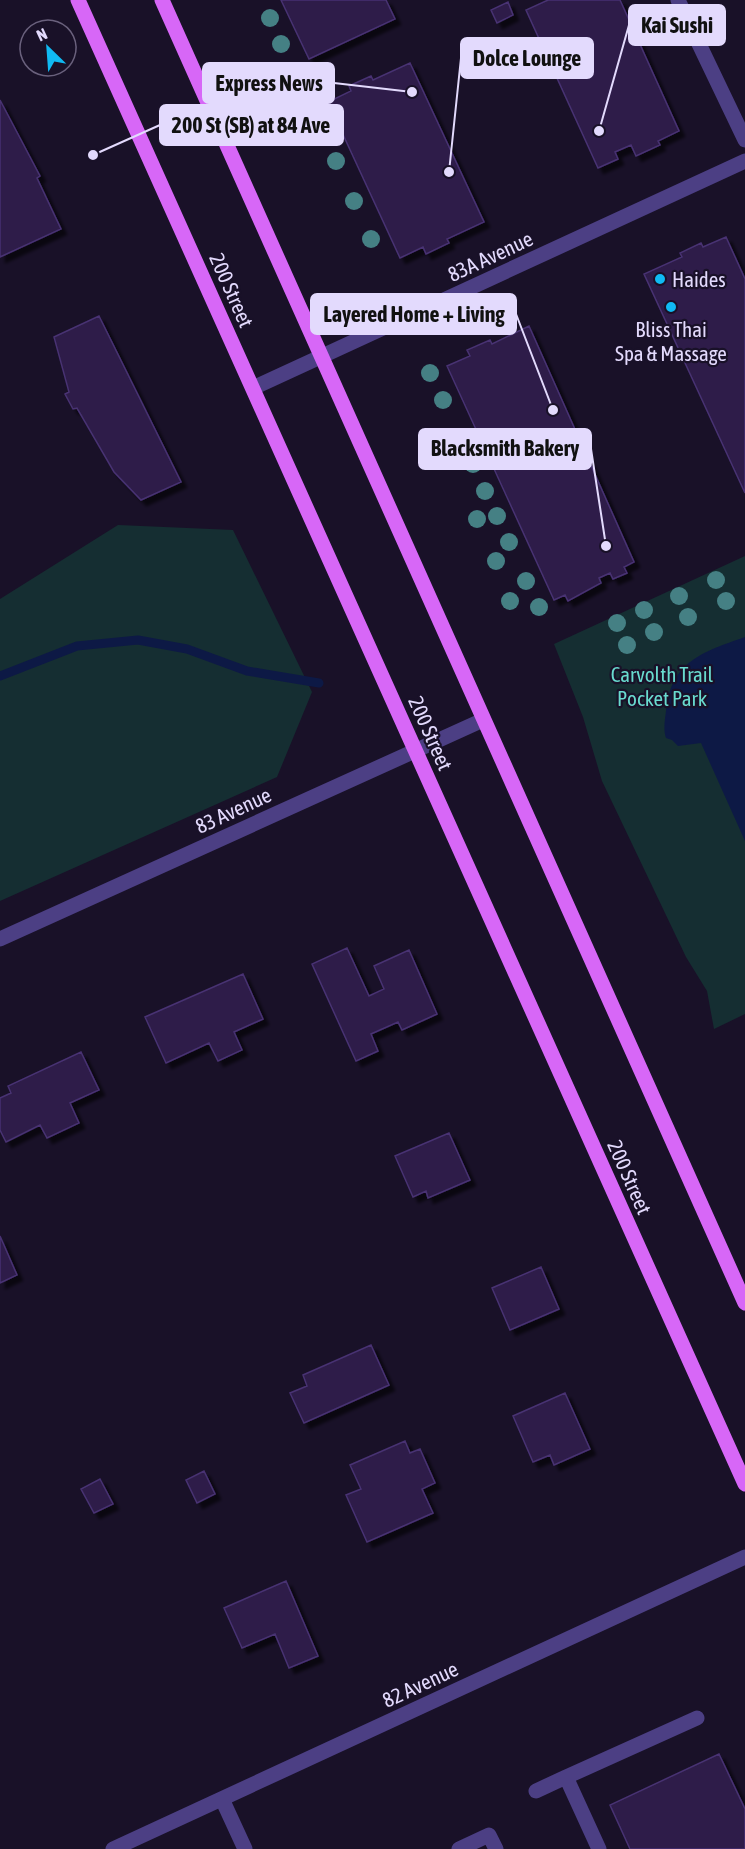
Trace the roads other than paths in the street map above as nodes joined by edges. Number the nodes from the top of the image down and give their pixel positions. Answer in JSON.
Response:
{"nodes":[{"id":1,"x":78,"y":0,"type":"edge"},
{"id":2,"x":162,"y":0,"type":"edge"},
{"id":3,"x":678,"y":0,"type":"edge"},
{"id":4,"x":745,"y":140,"type":"edge"},
{"id":5,"x":745,"y":161,"type":"edge"},
{"id":6,"x":322,"y":357,"type":"junction"},
{"id":7,"x":253,"y":388,"type":"junction"},
{"id":8,"x":483,"y":720,"type":"junction"},
{"id":9,"x":415,"y":749,"type":"junction"},
{"id":10,"x":0,"y":939,"type":"edge"},
{"id":11,"x":745,"y":1303,"type":"edge"},
{"id":12,"x":745,"y":1484,"type":"edge"},
{"id":13,"x":745,"y":1557,"type":"edge"},
{"id":14,"x":697,"y":1718,"type":"dead end"},
{"id":15,"x":566,"y":1777,"type":"junction"},
{"id":16,"x":536,"y":1791,"type":"dead end"},
{"id":17,"x":222,"y":1799,"type":"junction"},
{"id":18,"x":113,"y":1849,"type":"edge"},
{"id":19,"x":245,"y":1849,"type":"edge"},
{"id":20,"x":459,"y":1849,"type":"edge"},
{"id":21,"x":496,"y":1849,"type":"edge"},
{"id":22,"x":599,"y":1849,"type":"edge"}],
"edges":[{"from":1,"to":7,"type":"main road","name":"200 Street"},
{"from":2,"to":6,"type":"main road"},
{"from":3,"to":4,"type":"street"},
{"from":5,"to":6,"type":"street","name":"83A Avenue"},
{"from":6,"to":7,"type":"street","name":"83A Avenue"},
{"from":6,"to":8,"type":"main road"},
{"from":7,"to":9,"type":"main road","name":"200 Street"},
{"from":8,"to":9,"type":"street","name":"83 Avenue"},
{"from":8,"to":11,"type":"main road"},
{"from":9,"to":10,"type":"street","name":"83 Avenue"},
{"from":9,"to":12,"type":"main road","name":"200 Street"},
{"from":13,"to":17,"type":"street","name":"82 Avenue"},
{"from":14,"to":15,"type":"street"},
{"from":15,"to":16,"type":"street"},
{"from":15,"to":22,"type":"street"},
{"from":17,"to":18,"type":"street","name":"82 Avenue"},
{"from":17,"to":19,"type":"street"},
{"from":20,"to":21,"type":"street"}]}
